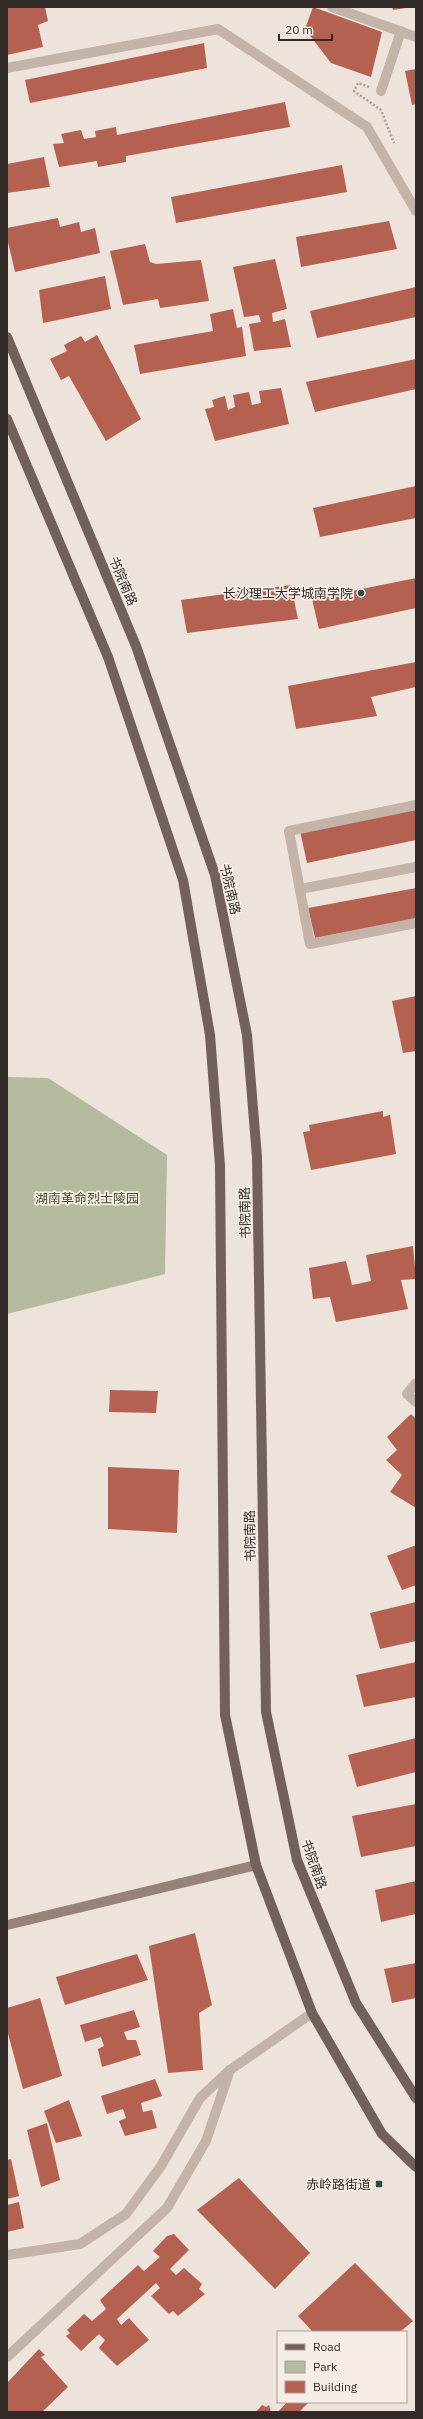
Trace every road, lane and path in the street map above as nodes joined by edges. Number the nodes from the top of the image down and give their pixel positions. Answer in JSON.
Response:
{"nodes":[{"id":1,"x":332,"y":7,"type":"edge"},
{"id":2,"x":401,"y":31,"type":"junction"},
{"id":3,"x":416,"y":37,"type":"edge"},
{"id":4,"x":7,"y":68,"type":"edge"},
{"id":5,"x":381,"y":91,"type":"joint"},
{"id":6,"x":386,"y":156,"type":"junction"},
{"id":7,"x":416,"y":211,"type":"edge"},
{"id":8,"x":7,"y":337,"type":"edge"},
{"id":9,"x":7,"y":419,"type":"edge"},
{"id":10,"x":9,"y":433,"type":"edge"},
{"id":11,"x":416,"y":805,"type":"edge"},
{"id":12,"x":416,"y":867,"type":"edge"},
{"id":13,"x":300,"y":889,"type":"junction"},
{"id":14,"x":416,"y":923,"type":"edge"},
{"id":15,"x":416,"y":1383,"type":"edge"},
{"id":16,"x":416,"y":1402,"type":"edge"},
{"id":17,"x":256,"y":1865,"type":"junction"},
{"id":18,"x":7,"y":1925,"type":"edge"},
{"id":19,"x":312,"y":2013,"type":"junction"},
{"id":20,"x":230,"y":2070,"type":"junction"},
{"id":21,"x":416,"y":2098,"type":"edge"},
{"id":22,"x":416,"y":2167,"type":"edge"},
{"id":23,"x":7,"y":2255,"type":"edge"},
{"id":24,"x":7,"y":2358,"type":"edge"}],
"edges":[{"from":1,"to":2,"type":"street"},
{"from":2,"to":3,"type":"street"},
{"from":2,"to":5,"type":"street"},
{"from":4,"to":6,"type":"street"},
{"from":5,"to":6,"type":"path"},
{"from":6,"to":7,"type":"street"},
{"from":8,"to":21,"type":"main road","name":"书院南路"},
{"from":9,"to":10,"type":"main road","name":"书院南路"},
{"from":10,"to":17,"type":"main road","name":"书院南路"},
{"from":11,"to":13,"type":"street"},
{"from":12,"to":13,"type":"street"},
{"from":13,"to":14,"type":"street"},
{"from":15,"to":16,"type":"street"},
{"from":17,"to":18,"type":"street"},
{"from":17,"to":19,"type":"main road","name":"书院南路"},
{"from":19,"to":20,"type":"street"},
{"from":19,"to":22,"type":"main road","name":"书院南路"},
{"from":20,"to":23,"type":"street"},
{"from":20,"to":24,"type":"street"}]}
